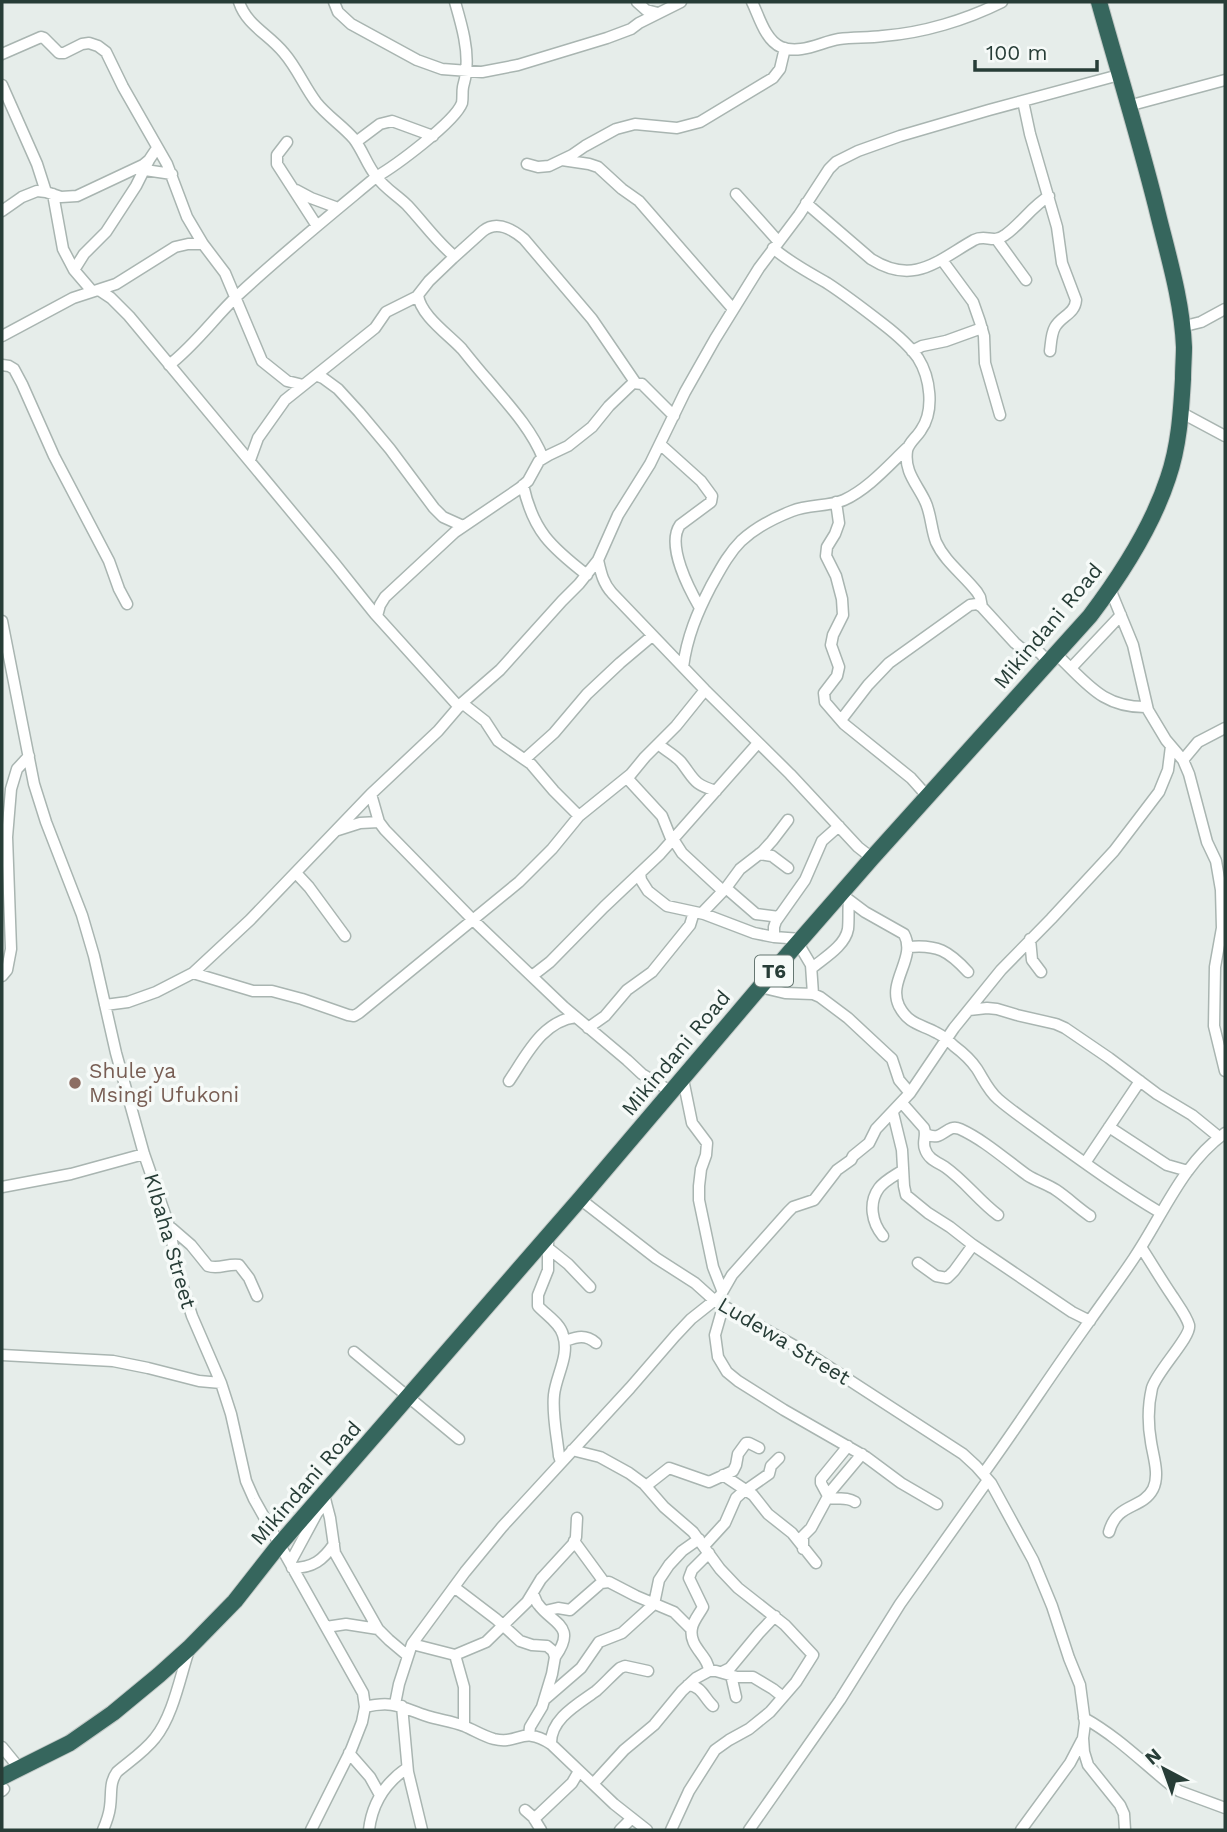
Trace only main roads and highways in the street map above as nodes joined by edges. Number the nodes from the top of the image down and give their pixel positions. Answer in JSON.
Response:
{"nodes":[{"id":1,"x":1099,"y":2,"type":"edge"},
{"id":2,"x":2,"y":1786,"type":"edge"}],
"edges":[{"from":1,"to":2,"type":"highway","name":"Mikindani Road","number":"T6"}]}
